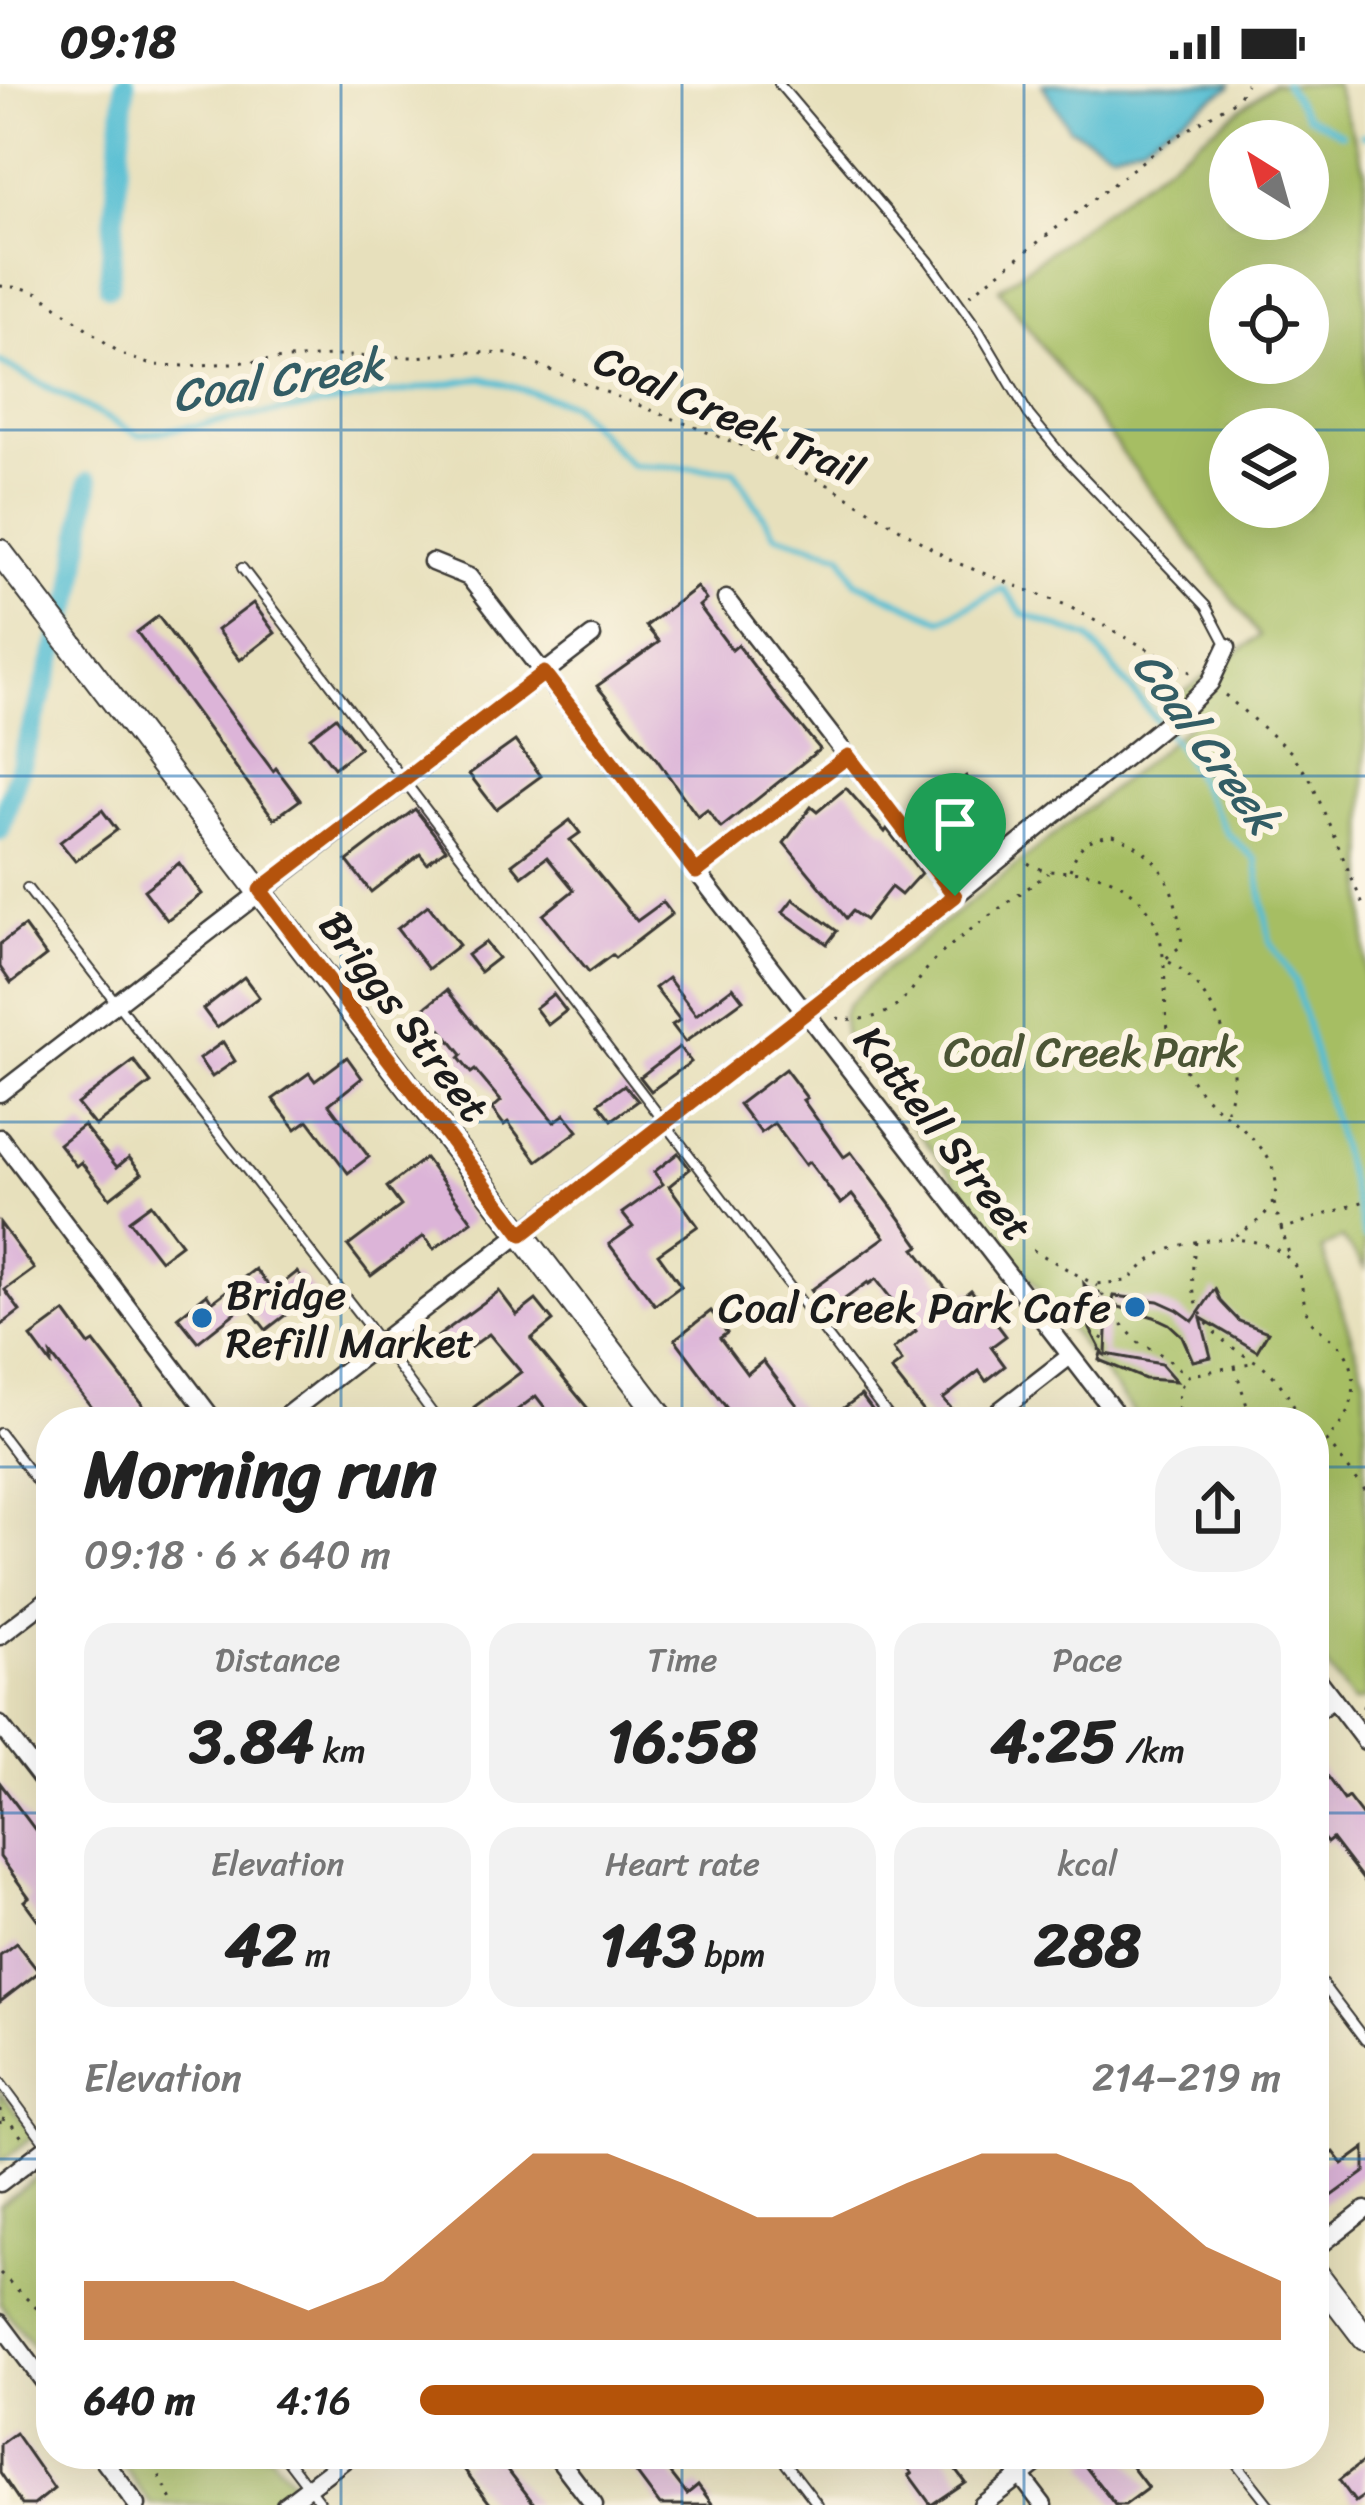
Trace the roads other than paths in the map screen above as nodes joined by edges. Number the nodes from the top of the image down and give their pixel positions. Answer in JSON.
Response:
{"nodes":[{"id":1,"x":779,"y":84,"type":"edge"},
{"id":2,"x":0,"y":552,"type":"edge"},
{"id":3,"x":432,"y":562,"type":"dead end"},
{"id":4,"x":242,"y":568,"type":"dead end"},
{"id":5,"x":726,"y":599,"type":"dead end"},
{"id":6,"x":592,"y":636,"type":"dead end"},
{"id":7,"x":1227,"y":647,"type":"joint"},
{"id":8,"x":544,"y":673,"type":"junction"},
{"id":9,"x":848,"y":756,"type":"junction"},
{"id":10,"x":403,"y":782,"type":"junction"},
{"id":11,"x":696,"y":872,"type":"junction"},
{"id":12,"x":27,"y":888,"type":"dead end"},
{"id":13,"x":260,"y":890,"type":"junction"},
{"id":14,"x":955,"y":896,"type":"junction"},
{"id":15,"x":116,"y":1002,"type":"junction"},
{"id":16,"x":806,"y":1013,"type":"junction"},
{"id":17,"x":0,"y":1094,"type":"edge"},
{"id":18,"x":665,"y":1123,"type":"junction"},
{"id":19,"x":0,"y":1138,"type":"edge"},
{"id":20,"x":522,"y":1234,"type":"junction"},
{"id":21,"x":380,"y":1343,"type":"junction"},
{"id":22,"x":1070,"y":1356,"type":"junction"},
{"id":23,"x":203,"y":1407,"type":"edge"},
{"id":24,"x":297,"y":1407,"type":"edge"},
{"id":25,"x":428,"y":1407,"type":"edge"},
{"id":26,"x":654,"y":1407,"type":"edge"},
{"id":27,"x":882,"y":1407,"type":"edge"},
{"id":28,"x":1004,"y":1407,"type":"edge"},
{"id":29,"x":1110,"y":1407,"type":"edge"},
{"id":30,"x":0,"y":1433,"type":"edge"},
{"id":31,"x":36,"y":1480,"type":"edge"},
{"id":32,"x":36,"y":1608,"type":"edge"},
{"id":33,"x":0,"y":1636,"type":"edge"},
{"id":34,"x":1329,"y":1694,"type":"edge"},
{"id":35,"x":1333,"y":1699,"type":"junction"},
{"id":36,"x":1329,"y":1702,"type":"edge"},
{"id":37,"x":0,"y":1725,"type":"edge"},
{"id":38,"x":1365,"y":1741,"type":"edge"},
{"id":39,"x":36,"y":1765,"type":"edge"},
{"id":40,"x":32,"y":1768,"type":"junction"},
{"id":41,"x":36,"y":1773,"type":"edge"},
{"id":42,"x":1329,"y":1993,"type":"edge"},
{"id":43,"x":1365,"y":2041,"type":"edge"},
{"id":44,"x":0,"y":2082,"type":"edge"},
{"id":45,"x":36,"y":2133,"type":"edge"},
{"id":46,"x":36,"y":2157,"type":"edge"},
{"id":47,"x":0,"y":2183,"type":"edge"},
{"id":48,"x":1365,"y":2210,"type":"edge"},
{"id":49,"x":1329,"y":2238,"type":"edge"},
{"id":50,"x":1329,"y":2291,"type":"edge"},
{"id":51,"x":0,"y":2323,"type":"edge"},
{"id":52,"x":1365,"y":2338,"type":"edge"},
{"id":53,"x":36,"y":2371,"type":"edge"},
{"id":54,"x":110,"y":2469,"type":"edge"},
{"id":55,"x":294,"y":2469,"type":"edge"},
{"id":56,"x":333,"y":2469,"type":"edge"},
{"id":57,"x":566,"y":2469,"type":"edge"},
{"id":58,"x":790,"y":2469,"type":"edge"},
{"id":59,"x":1016,"y":2469,"type":"edge"},
{"id":60,"x":1029,"y":2469,"type":"edge"},
{"id":61,"x":1241,"y":2469,"type":"edge"},
{"id":62,"x":1021,"y":2475,"type":"junction"},
{"id":63,"x":308,"y":2488,"type":"junction"},
{"id":64,"x":137,"y":2505,"type":"edge"},
{"id":65,"x":285,"y":2505,"type":"edge"},
{"id":66,"x":322,"y":2505,"type":"edge"},
{"id":67,"x":594,"y":2505,"type":"edge"},
{"id":68,"x":818,"y":2505,"type":"edge"},
{"id":69,"x":982,"y":2505,"type":"edge"},
{"id":70,"x":1043,"y":2505,"type":"edge"},
{"id":71,"x":1269,"y":2505,"type":"edge"}],
"edges":[{"from":1,"to":7,"type":"lane"},
{"from":2,"to":13,"type":"street","name":"Briggs Street"},
{"from":3,"to":8,"type":"street","name":"Kattell Street"},
{"from":4,"to":10,"type":"lane"},
{"from":5,"to":9,"type":"street"},
{"from":6,"to":8,"type":"street"},
{"from":7,"to":14,"type":"street"},
{"from":8,"to":10,"type":"street"},
{"from":8,"to":11,"type":"street","name":"Kattell Street"},
{"from":9,"to":11,"type":"street"},
{"from":9,"to":14,"type":"street"},
{"from":10,"to":13,"type":"street"},
{"from":10,"to":18,"type":"lane"},
{"from":11,"to":16,"type":"street","name":"Kattell Street"},
{"from":12,"to":15,"type":"lane"},
{"from":13,"to":15,"type":"street"},
{"from":13,"to":20,"type":"street","name":"Briggs Street"},
{"from":14,"to":16,"type":"street"},
{"from":15,"to":17,"type":"street"},
{"from":15,"to":21,"type":"lane"},
{"from":16,"to":18,"type":"street"},
{"from":16,"to":22,"type":"street","name":"Kattell Street"},
{"from":18,"to":20,"type":"street"},
{"from":18,"to":27,"type":"lane"},
{"from":19,"to":23,"type":"street"},
{"from":20,"to":21,"type":"street"},
{"from":20,"to":26,"type":"street","name":"Briggs Street"},
{"from":21,"to":24,"type":"street"},
{"from":21,"to":25,"type":"lane"},
{"from":22,"to":28,"type":"street"},
{"from":22,"to":29,"type":"street","name":"Kattell Street"},
{"from":30,"to":31,"type":"lane"},
{"from":32,"to":33,"type":"street"},
{"from":34,"to":35,"type":"street"},
{"from":35,"to":36,"type":"street"},
{"from":35,"to":38,"type":"street"},
{"from":37,"to":40,"type":"street"},
{"from":39,"to":40,"type":"lane"},
{"from":40,"to":41,"type":"street"},
{"from":42,"to":43,"type":"lane"},
{"from":44,"to":45,"type":"lane"},
{"from":46,"to":47,"type":"street"},
{"from":48,"to":49,"type":"street"},
{"from":50,"to":52,"type":"street"},
{"from":51,"to":53,"type":"street"},
{"from":54,"to":64,"type":"street"},
{"from":55,"to":63,"type":"lane"},
{"from":56,"to":63,"type":"street"},
{"from":57,"to":67,"type":"street"},
{"from":58,"to":68,"type":"lane"},
{"from":59,"to":62,"type":"street"},
{"from":60,"to":62,"type":"street"},
{"from":61,"to":71,"type":"lane"},
{"from":62,"to":69,"type":"street"},
{"from":62,"to":70,"type":"street"},
{"from":63,"to":65,"type":"street"},
{"from":63,"to":66,"type":"lane"}]}
